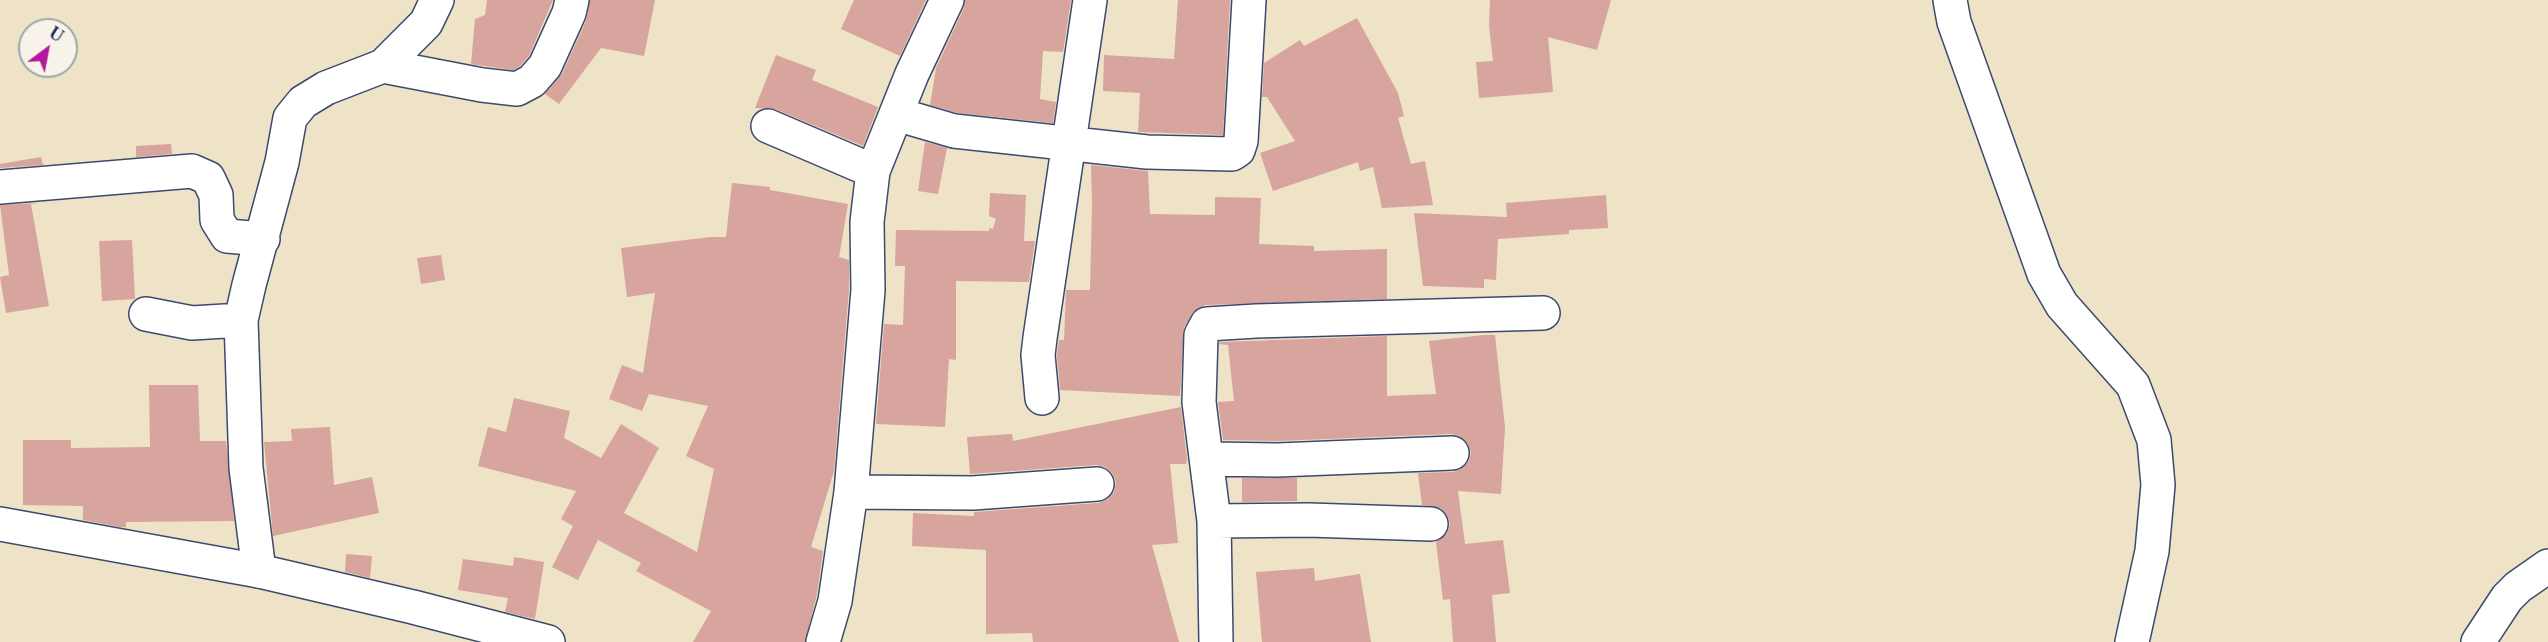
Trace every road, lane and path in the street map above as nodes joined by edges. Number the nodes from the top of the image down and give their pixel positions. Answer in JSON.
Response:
{"nodes":[{"id":1,"x":437,"y":0,"type":"edge"},
{"id":2,"x":572,"y":0,"type":"edge"},
{"id":3,"x":947,"y":0,"type":"edge"},
{"id":4,"x":1090,"y":0,"type":"edge"},
{"id":5,"x":1249,"y":0,"type":"edge"},
{"id":6,"x":1950,"y":0,"type":"edge"},
{"id":7,"x":382,"y":66,"type":"junction"},
{"id":8,"x":896,"y":114,"type":"junction"},
{"id":9,"x":768,"y":126,"type":"dead end"},
{"id":10,"x":1070,"y":145,"type":"junction"},
{"id":11,"x":873,"y":171,"type":"junction"},
{"id":12,"x":0,"y":186,"type":"edge"},
{"id":13,"x":263,"y":239,"type":"junction"},
{"id":14,"x":1543,"y":313,"type":"dead end"},
{"id":15,"x":146,"y":314,"type":"dead end"},
{"id":16,"x":241,"y":320,"type":"junction"},
{"id":17,"x":1042,"y":398,"type":"dead end"},
{"id":18,"x":1452,"y":453,"type":"dead end"},
{"id":19,"x":1207,"y":459,"type":"junction"},
{"id":20,"x":1097,"y":484,"type":"dead end"},
{"id":21,"x":851,"y":492,"type":"junction"},
{"id":22,"x":1214,"y":521,"type":"junction"},
{"id":23,"x":0,"y":524,"type":"edge"},
{"id":24,"x":1431,"y":524,"type":"dead end"},
{"id":25,"x":2548,"y":566,"type":"edge"},
{"id":26,"x":259,"y":570,"type":"junction"},
{"id":27,"x":548,"y":642,"type":"edge"},
{"id":28,"x":823,"y":642,"type":"edge"},
{"id":29,"x":1216,"y":642,"type":"edge"},
{"id":30,"x":2132,"y":642,"type":"edge"},
{"id":31,"x":2478,"y":642,"type":"edge"}],
"edges":[{"from":1,"to":7,"type":"street"},
{"from":2,"to":7,"type":"street"},
{"from":3,"to":8,"type":"street"},
{"from":4,"to":10,"type":"street"},
{"from":5,"to":10,"type":"street"},
{"from":6,"to":30,"type":"street"},
{"from":7,"to":13,"type":"street"},
{"from":8,"to":10,"type":"street"},
{"from":8,"to":11,"type":"street"},
{"from":9,"to":11,"type":"street"},
{"from":10,"to":17,"type":"street"},
{"from":11,"to":21,"type":"street"},
{"from":12,"to":13,"type":"street"},
{"from":13,"to":16,"type":"street"},
{"from":14,"to":19,"type":"street"},
{"from":15,"to":16,"type":"street"},
{"from":16,"to":26,"type":"street"},
{"from":18,"to":19,"type":"street"},
{"from":19,"to":22,"type":"street"},
{"from":20,"to":21,"type":"street"},
{"from":21,"to":28,"type":"street"},
{"from":22,"to":24,"type":"street"},
{"from":22,"to":29,"type":"street"},
{"from":23,"to":26,"type":"street"},
{"from":25,"to":31,"type":"street"},
{"from":26,"to":27,"type":"street"}]}
